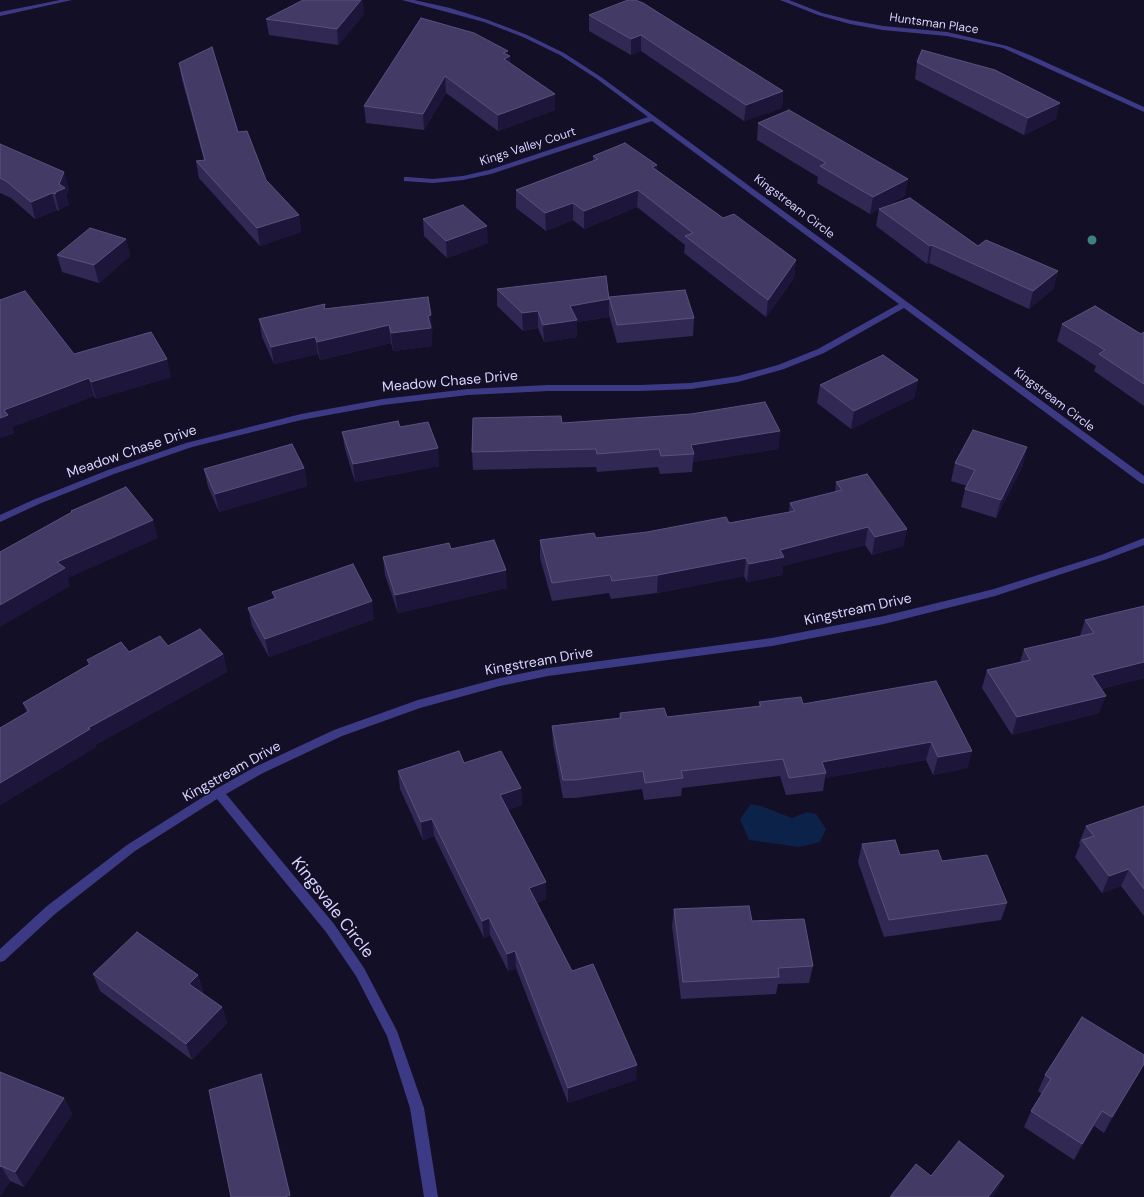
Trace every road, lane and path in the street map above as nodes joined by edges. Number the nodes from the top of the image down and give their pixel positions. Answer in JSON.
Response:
{"nodes":[{"id":1,"x":69,"y":0,"type":"edge"},
{"id":2,"x":405,"y":0,"type":"edge"},
{"id":3,"x":783,"y":0,"type":"edge"},
{"id":4,"x":0,"y":14,"type":"edge"},
{"id":5,"x":1144,"y":110,"type":"edge"},
{"id":6,"x":653,"y":118,"type":"junction"},
{"id":7,"x":407,"y":179,"type":"dead end"},
{"id":8,"x":905,"y":304,"type":"junction"},
{"id":9,"x":1144,"y":481,"type":"edge"},
{"id":10,"x":0,"y":519,"type":"edge"},
{"id":11,"x":1144,"y":541,"type":"edge"},
{"id":12,"x":218,"y":793,"type":"junction"},
{"id":13,"x":0,"y":957,"type":"edge"},
{"id":14,"x":431,"y":1197,"type":"edge"}],
"edges":[{"from":1,"to":4,"type":"street"},
{"from":2,"to":6,"type":"street","name":"Kingstream Circle"},
{"from":3,"to":5,"type":"street","name":"Huntsman Place"},
{"from":6,"to":7,"type":"street","name":"Kings Valley Court"},
{"from":6,"to":8,"type":"street","name":"Kingstream Circle"},
{"from":8,"to":9,"type":"street","name":"Kingstream Circle"},
{"from":8,"to":10,"type":"street","name":"Meadow Chase Drive"},
{"from":11,"to":12,"type":"street","name":"Kingstream Drive"},
{"from":12,"to":13,"type":"street","name":"Kingstream Drive"},
{"from":12,"to":14,"type":"street","name":"Kingsvale Circle"}]}
